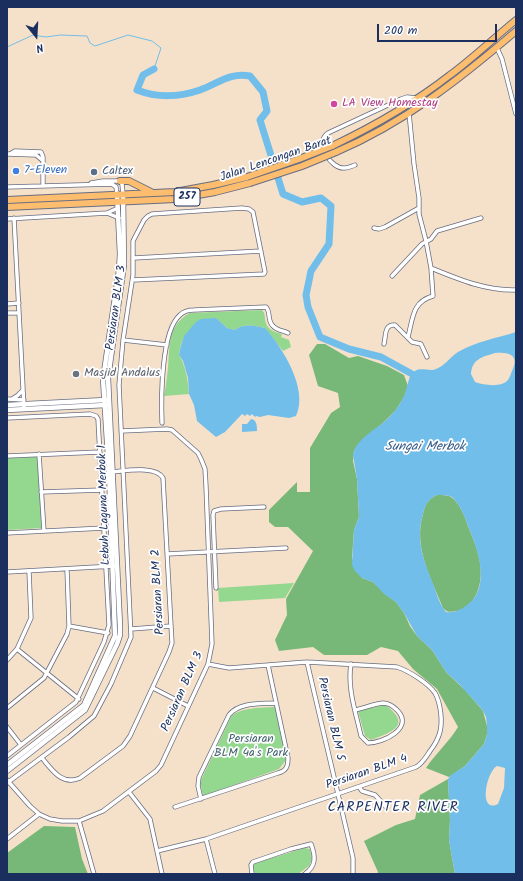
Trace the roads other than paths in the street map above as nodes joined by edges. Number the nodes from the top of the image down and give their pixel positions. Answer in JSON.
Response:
{"nodes":[{"id":1,"x":516,"y":20,"type":"edge"},
{"id":2,"x":516,"y":31,"type":"edge"},
{"id":3,"x":497,"y":48,"type":"junction"},
{"id":4,"x":417,"y":98,"type":"junction"},
{"id":5,"x":410,"y":113,"type":"junction"},
{"id":6,"x":516,"y":114,"type":"edge"},
{"id":7,"x":8,"y":154,"type":"edge"},
{"id":8,"x":355,"y":166,"type":"dead end"},
{"id":9,"x":248,"y":180,"type":"junction"},
{"id":10,"x":120,"y":181,"type":"junction"},
{"id":11,"x":86,"y":184,"type":"junction"},
{"id":12,"x":43,"y":186,"type":"junction"},
{"id":13,"x":7,"y":187,"type":"edge"},
{"id":14,"x":152,"y":193,"type":"junction"},
{"id":15,"x":120,"y":194,"type":"junction"},
{"id":16,"x":7,"y":200,"type":"edge"},
{"id":17,"x":120,"y":204,"type":"junction"},
{"id":18,"x":7,"y":207,"type":"edge"},
{"id":19,"x":419,"y":208,"type":"junction"},
{"id":20,"x":107,"y":213,"type":"junction"},
{"id":21,"x":7,"y":218,"type":"edge"},
{"id":22,"x":14,"y":218,"type":"junction"},
{"id":23,"x":118,"y":218,"type":"junction"},
{"id":24,"x":481,"y":218,"type":"dead end"},
{"id":25,"x":374,"y":228,"type":"dead end"},
{"id":26,"x":426,"y":241,"type":"junction"},
{"id":27,"x":261,"y":251,"type":"junction"},
{"id":28,"x":134,"y":258,"type":"junction"},
{"id":29,"x":431,"y":268,"type":"junction"},
{"id":30,"x":392,"y":276,"type":"dead end"},
{"id":31,"x":133,"y":280,"type":"junction"},
{"id":32,"x":516,"y":290,"type":"edge"},
{"id":33,"x":19,"y":303,"type":"junction"},
{"id":34,"x":7,"y":304,"type":"edge"},
{"id":35,"x":7,"y":313,"type":"edge"},
{"id":36,"x":19,"y":313,"type":"junction"},
{"id":37,"x":288,"y":333,"type":"dead end"},
{"id":38,"x":408,"y":337,"type":"junction"},
{"id":39,"x":123,"y":340,"type":"junction"},
{"id":40,"x":384,"y":344,"type":"dead end"},
{"id":41,"x":167,"y":345,"type":"junction"},
{"id":42,"x":426,"y":357,"type":"dead end"},
{"id":43,"x":23,"y":390,"type":"junction"},
{"id":44,"x":9,"y":399,"type":"edge"},
{"id":45,"x":107,"y":403,"type":"junction"},
{"id":46,"x":24,"y":404,"type":"junction"},
{"id":47,"x":7,"y":405,"type":"edge"},
{"id":48,"x":7,"y":410,"type":"edge"},
{"id":49,"x":7,"y":418,"type":"edge"},
{"id":50,"x":162,"y":423,"type":"dead end"},
{"id":51,"x":121,"y":431,"type":"junction"},
{"id":52,"x":100,"y":452,"type":"junction"},
{"id":53,"x":39,"y":454,"type":"junction"},
{"id":54,"x":7,"y":456,"type":"edge"},
{"id":55,"x":123,"y":471,"type":"junction"},
{"id":56,"x":111,"y":472,"type":"junction"},
{"id":57,"x":102,"y":490,"type":"junction"},
{"id":58,"x":41,"y":492,"type":"junction"},
{"id":59,"x":264,"y":507,"type":"dead end"},
{"id":60,"x":104,"y":528,"type":"junction"},
{"id":61,"x":44,"y":531,"type":"junction"},
{"id":62,"x":7,"y":533,"type":"edge"},
{"id":63,"x":286,"y":548,"type":"dead end"},
{"id":64,"x":208,"y":551,"type":"junction"},
{"id":65,"x":215,"y":551,"type":"junction"},
{"id":66,"x":168,"y":554,"type":"junction"},
{"id":67,"x":115,"y":566,"type":"junction"},
{"id":68,"x":106,"y":567,"type":"junction"},
{"id":69,"x":67,"y":569,"type":"junction"},
{"id":70,"x":29,"y":571,"type":"junction"},
{"id":71,"x":7,"y":572,"type":"edge"},
{"id":72,"x":216,"y":588,"type":"dead end"},
{"id":73,"x":69,"y":626,"type":"junction"},
{"id":74,"x":171,"y":626,"type":"junction"},
{"id":75,"x":131,"y":629,"type":"junction"},
{"id":76,"x":108,"y":633,"type":"junction"},
{"id":77,"x":17,"y":649,"type":"junction"},
{"id":78,"x":7,"y":660,"type":"edge"},
{"id":79,"x":307,"y":662,"type":"junction"},
{"id":80,"x":208,"y":664,"type":"junction"},
{"id":81,"x":351,"y":664,"type":"junction"},
{"id":82,"x":268,"y":665,"type":"junction"},
{"id":83,"x":47,"y":674,"type":"junction"},
{"id":84,"x":152,"y":688,"type":"junction"},
{"id":85,"x":79,"y":699,"type":"junction"},
{"id":86,"x":276,"y":703,"type":"junction"},
{"id":87,"x":188,"y":706,"type":"junction"},
{"id":88,"x":7,"y":708,"type":"edge"},
{"id":89,"x":355,"y":710,"type":"junction"},
{"id":90,"x":7,"y":727,"type":"edge"},
{"id":91,"x":20,"y":745,"type":"junction"},
{"id":92,"x":7,"y":756,"type":"edge"},
{"id":93,"x":42,"y":758,"type":"junction"},
{"id":94,"x":7,"y":765,"type":"edge"},
{"id":95,"x":7,"y":771,"type":"edge"},
{"id":96,"x":8,"y":781,"type":"edge"},
{"id":97,"x":359,"y":787,"type":"junction"},
{"id":98,"x":129,"y":792,"type":"junction"},
{"id":99,"x":338,"y":794,"type":"junction"},
{"id":100,"x":201,"y":799,"type":"junction"},
{"id":101,"x":175,"y":807,"type":"dead end"},
{"id":102,"x":387,"y":808,"type":"dead end"},
{"id":103,"x":39,"y":814,"type":"junction"},
{"id":104,"x":79,"y":821,"type":"junction"},
{"id":105,"x":7,"y":838,"type":"edge"},
{"id":106,"x":206,"y":839,"type":"junction"},
{"id":107,"x":157,"y":850,"type":"junction"},
{"id":108,"x":94,"y":874,"type":"edge"},
{"id":109,"x":162,"y":874,"type":"edge"},
{"id":110,"x":214,"y":874,"type":"edge"},
{"id":111,"x":252,"y":874,"type":"edge"},
{"id":112,"x":305,"y":874,"type":"edge"},
{"id":113,"x":353,"y":874,"type":"edge"}],
"edges":[{"from":1,"to":4,"type":"highway","name":"Jalan Lencongan Barat","number":"257"},
{"from":2,"to":3,"type":"highway","name":"Jalan Lencongan Barat","number":"257"},
{"from":3,"to":5,"type":"highway","name":"Jalan Lencongan Barat","number":"257"},
{"from":3,"to":6,"type":"street"},
{"from":4,"to":8,"type":"street"},
{"from":4,"to":9,"type":"highway","name":"Jalan Lencongan Barat","number":"257","bridge":true},
{"from":5,"to":9,"type":"highway","name":"Jalan Lencongan Barat","number":"257","bridge":true},
{"from":5,"to":19,"type":"street"},
{"from":7,"to":12,"type":"street"},
{"from":9,"to":14,"type":"highway","name":"Jalan Lencongan Barat","number":"257"},
{"from":9,"to":17,"type":"highway","name":"Jalan Lencongan Barat","number":"257"},
{"from":10,"to":11,"type":"street"},
{"from":10,"to":14,"type":"highway"},
{"from":10,"to":15,"type":"street"},
{"from":11,"to":12,"type":"street"},
{"from":11,"to":15,"type":"street"},
{"from":12,"to":13,"type":"street"},
{"from":14,"to":15,"type":"highway","name":"Jalan Lencongan Barat","number":"257"},
{"from":15,"to":16,"type":"highway","name":"Jalan Lencongan Barat","number":"257"},
{"from":15,"to":17,"type":"street","name":"Lebuh Laguna Merbok 1"},
{"from":17,"to":18,"type":"highway","name":"Jalan Lencongan Barat","number":"257"},
{"from":17,"to":20,"type":"street"},
{"from":17,"to":23,"type":"street","name":"Lebuh Laguna Merbok 1"},
{"from":17,"to":45,"type":"street","name":"Lebuh Laguna Merbok 1"},
{"from":19,"to":25,"type":"street"},
{"from":19,"to":26,"type":"street"},
{"from":20,"to":22,"type":"street"},
{"from":20,"to":23,"type":"street"},
{"from":21,"to":22,"type":"street"},
{"from":22,"to":33,"type":"street"},
{"from":23,"to":45,"type":"street","name":"Lebuh Laguna Merbok 1"},
{"from":24,"to":26,"type":"street"},
{"from":26,"to":29,"type":"street"},
{"from":26,"to":30,"type":"street"},
{"from":27,"to":28,"type":"street"},
{"from":27,"to":28,"type":"street","name":"Persiaran BLM 3"},
{"from":27,"to":31,"type":"street","name":"Persiaran BLM 3"},
{"from":28,"to":31,"type":"street","name":"Persiaran BLM 3"},
{"from":29,"to":32,"type":"street"},
{"from":29,"to":38,"type":"street"},
{"from":31,"to":39,"type":"street","name":"Persiaran BLM 3"},
{"from":33,"to":34,"type":"street"},
{"from":33,"to":36,"type":"street"},
{"from":35,"to":36,"type":"street"},
{"from":36,"to":43,"type":"street"},
{"from":37,"to":41,"type":"street"},
{"from":38,"to":40,"type":"street"},
{"from":38,"to":42,"type":"street"},
{"from":39,"to":41,"type":"street"},
{"from":39,"to":51,"type":"street","name":"Persiaran BLM 3"},
{"from":41,"to":50,"type":"street"},
{"from":43,"to":44,"type":"street"},
{"from":43,"to":46,"type":"street"},
{"from":44,"to":46,"type":"street"},
{"from":45,"to":46,"type":"street"},
{"from":45,"to":56,"type":"street","name":"Lebuh Laguna Merbok 1"},
{"from":46,"to":47,"type":"street"},
{"from":46,"to":48,"type":"street"},
{"from":49,"to":52,"type":"street"},
{"from":51,"to":55,"type":"street","name":"Persiaran BLM 3"},
{"from":51,"to":64,"type":"street","name":"Persiaran BLM 3"},
{"from":52,"to":53,"type":"street"},
{"from":52,"to":57,"type":"street"},
{"from":53,"to":54,"type":"street"},
{"from":53,"to":58,"type":"street"},
{"from":55,"to":56,"type":"street","name":"Persiaran BLM 2"},
{"from":55,"to":66,"type":"street","name":"Persiaran BLM 2"},
{"from":55,"to":75,"type":"street","name":"Persiaran BLM 3"},
{"from":56,"to":67,"type":"street","name":"Lebuh Laguna Merbok 1"},
{"from":57,"to":58,"type":"street"},
{"from":57,"to":60,"type":"street"},
{"from":58,"to":61,"type":"street"},
{"from":59,"to":65,"type":"street"},
{"from":60,"to":61,"type":"street"},
{"from":60,"to":68,"type":"street"},
{"from":61,"to":62,"type":"street"},
{"from":63,"to":65,"type":"street"},
{"from":64,"to":65,"type":"street"},
{"from":64,"to":66,"type":"street"},
{"from":64,"to":80,"type":"street","name":"Persiaran BLM 3"},
{"from":65,"to":72,"type":"street"},
{"from":66,"to":74,"type":"street","name":"Persiaran BLM 2"},
{"from":67,"to":68,"type":"street"},
{"from":67,"to":94,"type":"street","name":"Lebuh Laguna Merbok 1"},
{"from":67,"to":95,"type":"street","name":"Lebuh Laguna Merbok 1"},
{"from":68,"to":69,"type":"street"},
{"from":68,"to":76,"type":"street"},
{"from":69,"to":70,"type":"street"},
{"from":69,"to":73,"type":"street"},
{"from":70,"to":71,"type":"street"},
{"from":70,"to":77,"type":"street"},
{"from":73,"to":76,"type":"street"},
{"from":73,"to":83,"type":"street"},
{"from":74,"to":75,"type":"street"},
{"from":74,"to":84,"type":"street","name":"Persiaran BLM 2"},
{"from":75,"to":93,"type":"street","name":"Persiaran BLM 3"},
{"from":76,"to":85,"type":"street"},
{"from":77,"to":78,"type":"street"},
{"from":77,"to":83,"type":"street"},
{"from":79,"to":81,"type":"street","name":"Persiaran BLM 4"},
{"from":79,"to":82,"type":"street","name":"Persiaran BLM 4"},
{"from":79,"to":99,"type":"street","name":"Persiaran BLM 5"},
{"from":80,"to":82,"type":"street","name":"Persiaran BLM 4"},
{"from":80,"to":87,"type":"street","name":"Persiaran BLM 3"},
{"from":81,"to":89,"type":"street"},
{"from":81,"to":97,"type":"street","name":"Persiaran BLM 4"},
{"from":82,"to":86,"type":"street"},
{"from":83,"to":85,"type":"street"},
{"from":83,"to":88,"type":"street"},
{"from":84,"to":87,"type":"street"},
{"from":84,"to":93,"type":"street","name":"Persiaran BLM 2"},
{"from":85,"to":91,"type":"street"},
{"from":86,"to":100,"type":"street"},
{"from":86,"to":100,"type":"street"},
{"from":87,"to":98,"type":"street","name":"Persiaran BLM 3"},
{"from":89,"to":89,"type":"street"},
{"from":90,"to":91,"type":"street"},
{"from":91,"to":92,"type":"street"},
{"from":93,"to":96,"type":"street","name":"Persiaran BLM 3"},
{"from":96,"to":103,"type":"street","name":"Persiaran BLM 3"},
{"from":97,"to":99,"type":"street","name":"Persiaran BLM 4"},
{"from":97,"to":102,"type":"street"},
{"from":98,"to":104,"type":"street","name":"Persiaran BLM 3"},
{"from":98,"to":107,"type":"street"},
{"from":99,"to":106,"type":"street","name":"Persiaran BLM 4"},
{"from":99,"to":113,"type":"street","name":"Persiaran BLM 5"},
{"from":100,"to":101,"type":"street"},
{"from":103,"to":104,"type":"street","name":"Persiaran BLM 3"},
{"from":103,"to":105,"type":"street"},
{"from":104,"to":108,"type":"street"},
{"from":106,"to":107,"type":"street","name":"Persiaran BLM 4"},
{"from":106,"to":110,"type":"street"},
{"from":107,"to":109,"type":"street"},
{"from":111,"to":112,"type":"street"}]}
